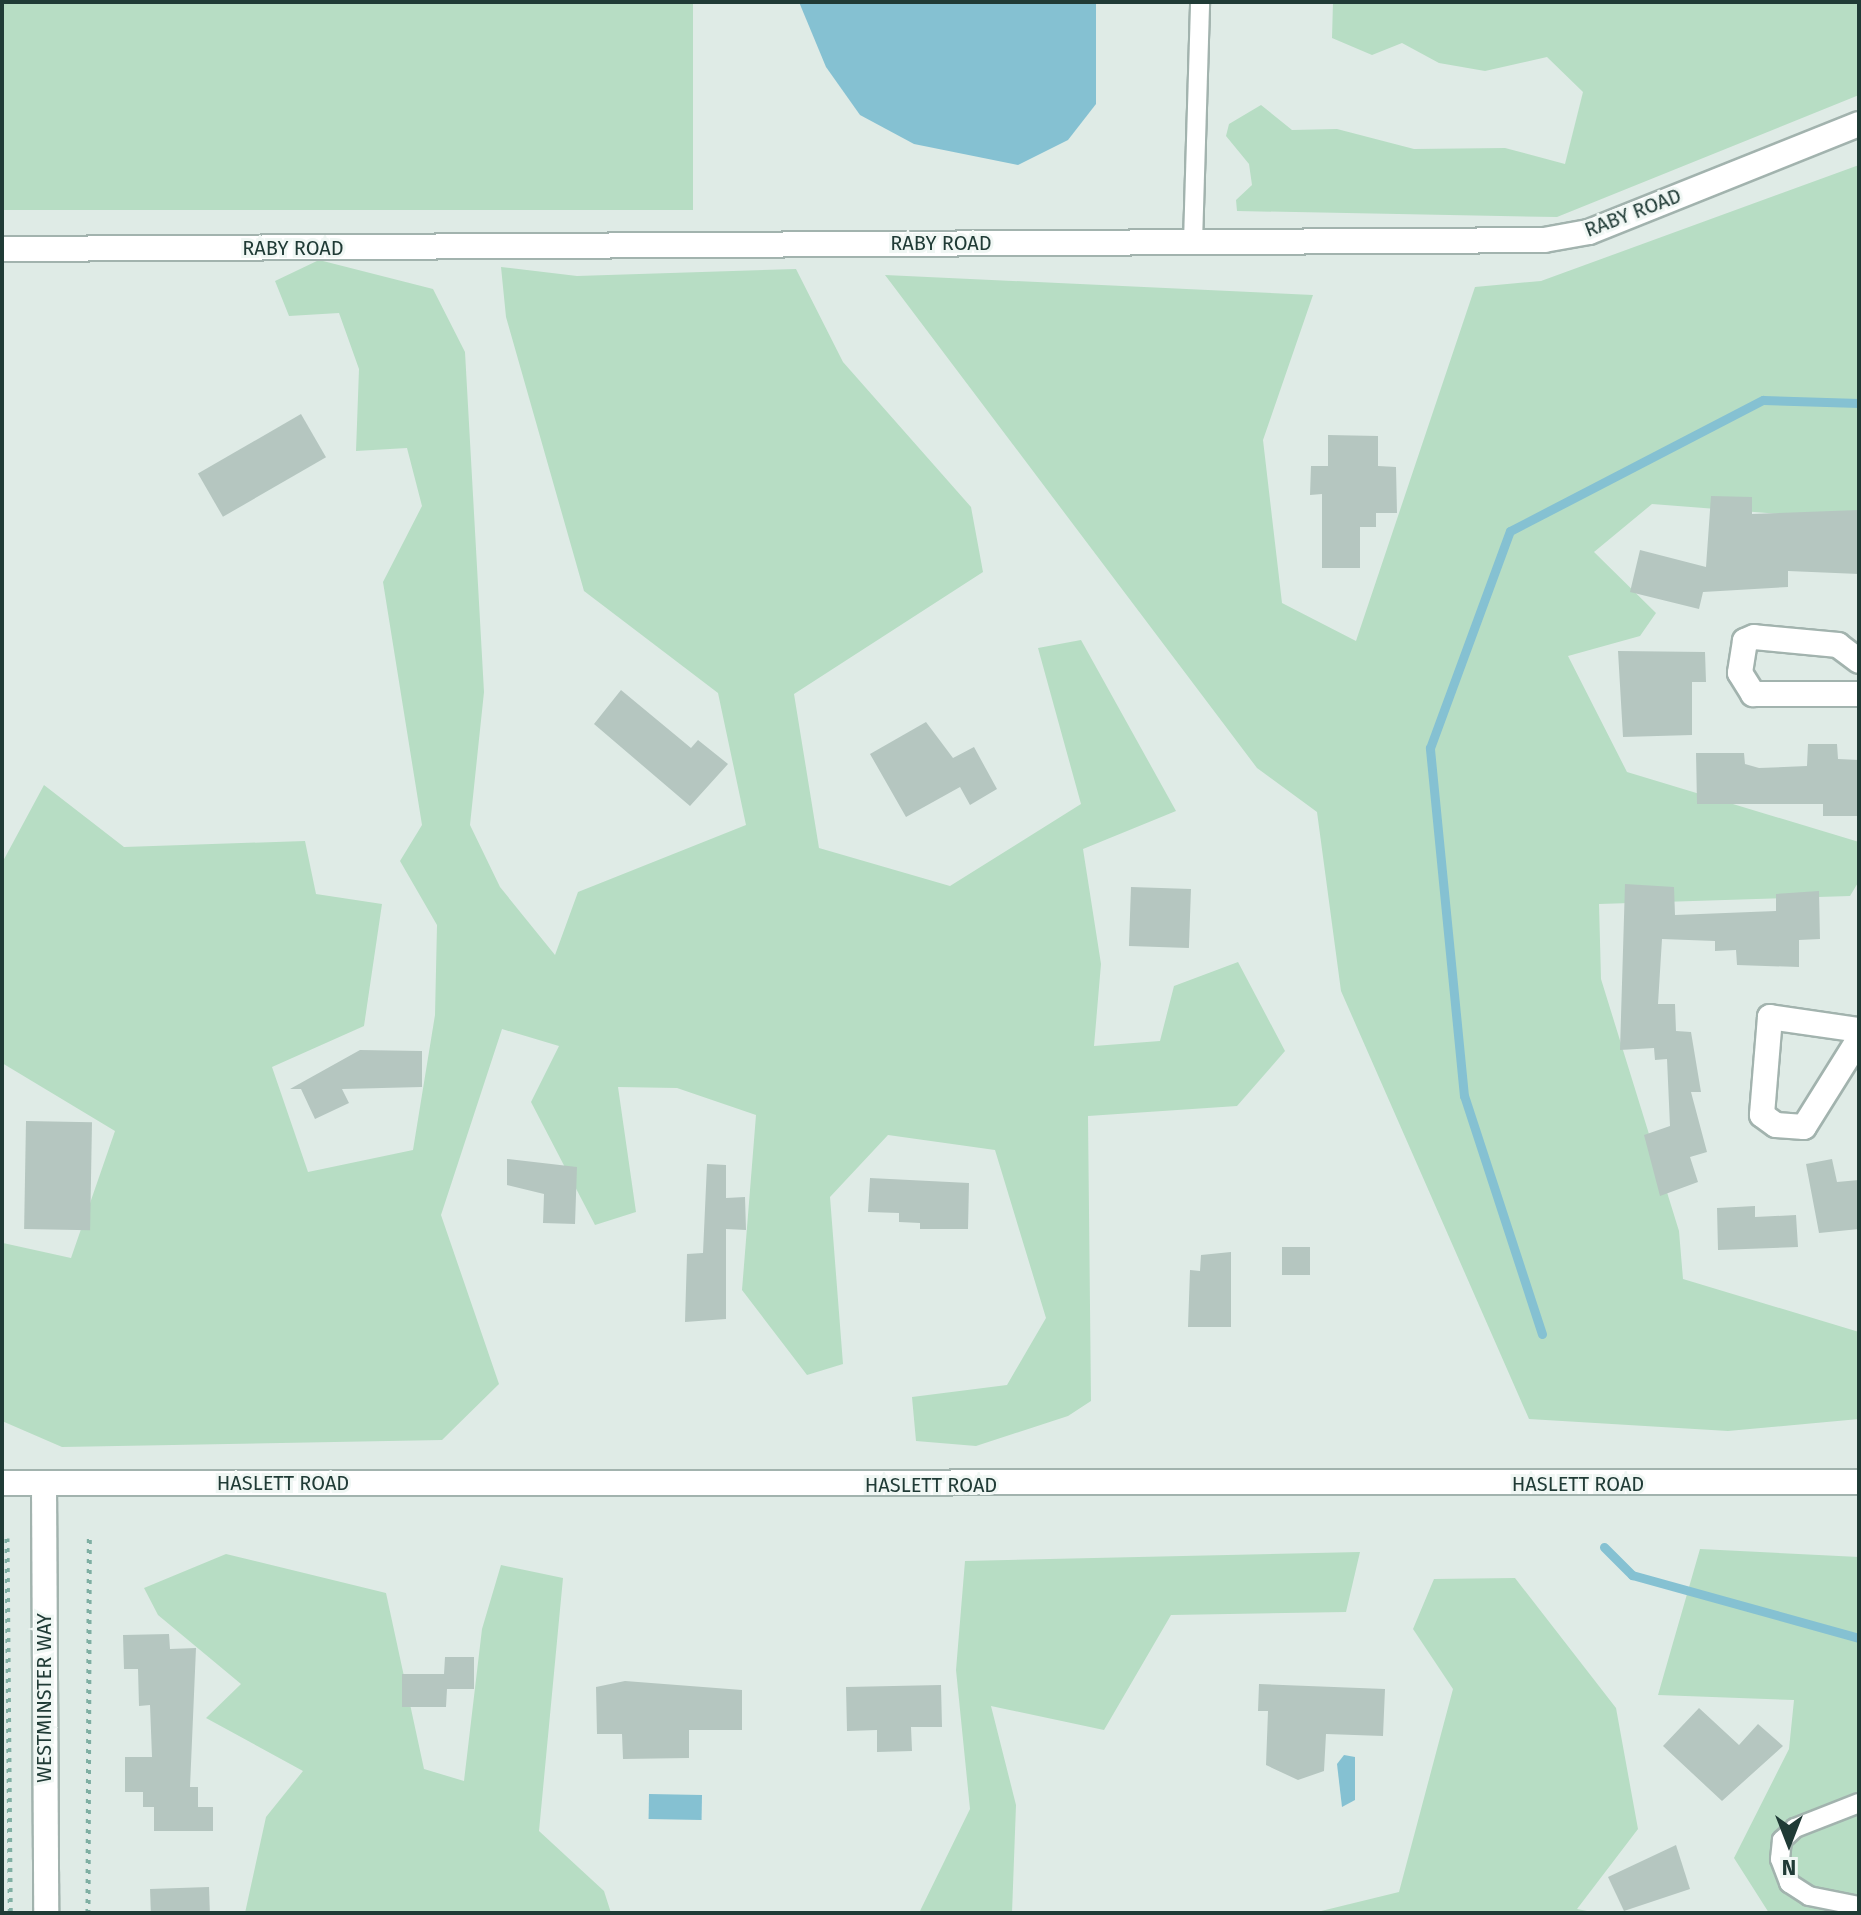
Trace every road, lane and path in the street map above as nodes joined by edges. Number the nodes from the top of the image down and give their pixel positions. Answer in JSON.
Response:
{"nodes":[{"id":1,"x":1200,"y":2,"type":"edge"},
{"id":2,"x":1859,"y":124,"type":"edge"},
{"id":3,"x":1193,"y":242,"type":"junction"},
{"id":4,"x":2,"y":249,"type":"edge"},
{"id":5,"x":1859,"y":661,"type":"edge"},
{"id":6,"x":1859,"y":694,"type":"edge"},
{"id":7,"x":1859,"y":1030,"type":"edge"},
{"id":8,"x":1859,"y":1039,"type":"edge"},
{"id":9,"x":1859,"y":1482,"type":"edge"},
{"id":10,"x":2,"y":1483,"type":"edge"},
{"id":11,"x":44,"y":1483,"type":"junction"},
{"id":12,"x":7,"y":1538,"type":"dead end"},
{"id":13,"x":89,"y":1538,"type":"dead end"},
{"id":14,"x":1859,"y":1803,"type":"edge"},
{"id":15,"x":1859,"y":1906,"type":"edge"},
{"id":16,"x":10,"y":1913,"type":"edge"},
{"id":17,"x":46,"y":1913,"type":"edge"},
{"id":18,"x":88,"y":1913,"type":"edge"}],
"edges":[{"from":1,"to":3,"type":"lane"},
{"from":2,"to":3,"type":"street","name":"RABY ROAD"},
{"from":3,"to":4,"type":"street","name":"RABY ROAD"},
{"from":5,"to":6,"type":"street"},
{"from":7,"to":8,"type":"street"},
{"from":9,"to":11,"type":"street","name":"HASLETT ROAD"},
{"from":10,"to":11,"type":"street","name":"HASLETT ROAD"},
{"from":11,"to":17,"type":"street","name":"WESTMINSTER WAY"},
{"from":12,"to":16,"type":"path"},
{"from":13,"to":18,"type":"path"},
{"from":14,"to":15,"type":"lane"}]}
